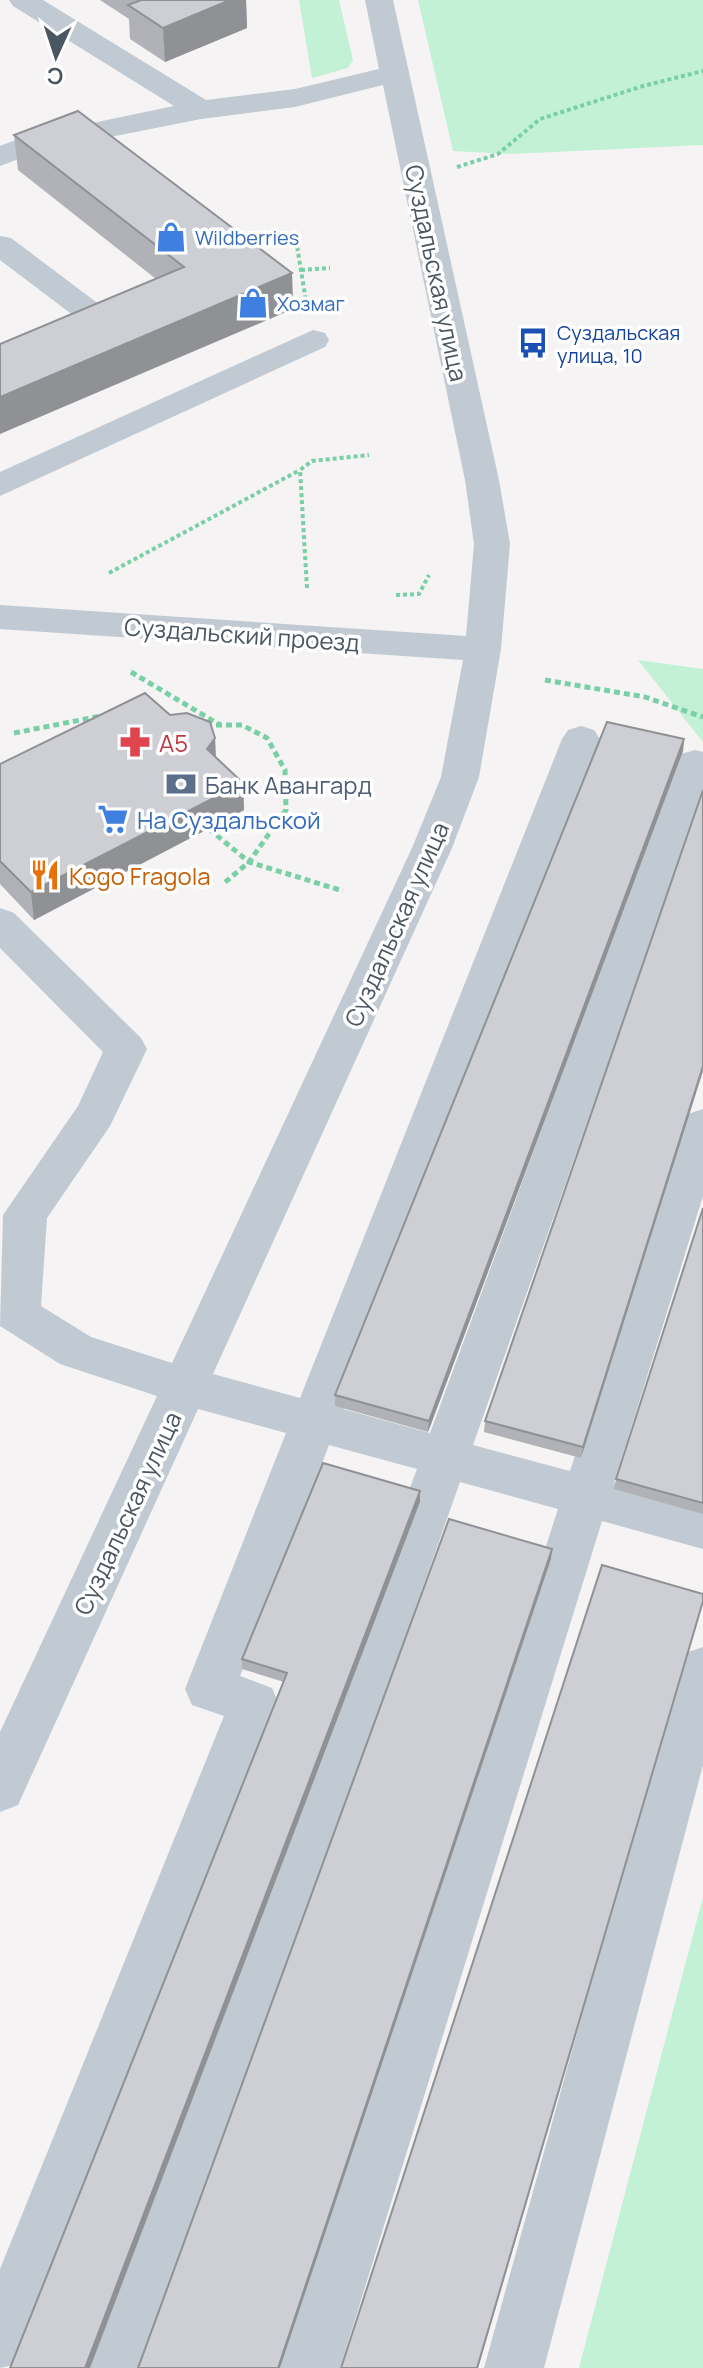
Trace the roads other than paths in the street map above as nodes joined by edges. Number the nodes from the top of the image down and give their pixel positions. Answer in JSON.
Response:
{"nodes":[{"id":1,"x":15,"y":0,"type":"edge"},
{"id":2,"x":23,"y":0,"type":"edge"},
{"id":3,"x":379,"y":0,"type":"edge"},
{"id":4,"x":0,"y":6,"type":"edge"},
{"id":5,"x":393,"y":74,"type":"junction"},
{"id":6,"x":201,"y":110,"type":"junction"},
{"id":7,"x":0,"y":157,"type":"edge"},
{"id":8,"x":0,"y":245,"type":"edge"},
{"id":9,"x":313,"y":340,"type":"road end"},
{"id":10,"x":0,"y":359,"type":"edge"},
{"id":11,"x":0,"y":485,"type":"edge"},
{"id":12,"x":0,"y":617,"type":"edge"},
{"id":13,"x":483,"y":649,"type":"junction"},
{"id":14,"x":581,"y":739,"type":"dead end"},
{"id":15,"x":699,"y":740,"type":"edge"},
{"id":16,"x":0,"y":923,"type":"edge"},
{"id":17,"x":703,"y":1126,"type":"edge"},
{"id":18,"x":185,"y":1386,"type":"junction"},
{"id":19,"x":314,"y":1423,"type":"junction"},
{"id":20,"x":445,"y":1458,"type":"junction"},
{"id":21,"x":586,"y":1496,"type":"junction"},
{"id":22,"x":703,"y":1528,"type":"edge"},
{"id":23,"x":703,"y":1669,"type":"edge"},
{"id":24,"x":2,"y":1778,"type":"edge"},
{"id":25,"x":0,"y":2342,"type":"edge"},
{"id":26,"x":117,"y":2368,"type":"edge"},
{"id":27,"x":310,"y":2368,"type":"edge"},
{"id":28,"x":514,"y":2368,"type":"edge"}],
"edges":[{"from":1,"to":4,"type":"street"},
{"from":2,"to":6,"type":"street"},
{"from":3,"to":5,"type":"street","name":"Суздальская улица"},
{"from":5,"to":6,"type":"street"},
{"from":5,"to":13,"type":"street","name":"Суздальская улица"},
{"from":6,"to":7,"type":"street"},
{"from":8,"to":10,"type":"street"},
{"from":9,"to":11,"type":"street"},
{"from":12,"to":13,"type":"street","name":"Суздальский проезд"},
{"from":13,"to":18,"type":"street","name":"Суздальская улица"},
{"from":14,"to":19,"type":"street"},
{"from":15,"to":20,"type":"street"},
{"from":16,"to":18,"type":"street"},
{"from":17,"to":21,"type":"street"},
{"from":18,"to":19,"type":"street"},
{"from":18,"to":24,"type":"street","name":"Суздальская улица"},
{"from":19,"to":20,"type":"street"},
{"from":19,"to":25,"type":"street"},
{"from":20,"to":21,"type":"street"},
{"from":20,"to":26,"type":"street"},
{"from":21,"to":22,"type":"street"},
{"from":21,"to":27,"type":"street"},
{"from":23,"to":28,"type":"street"}]}
